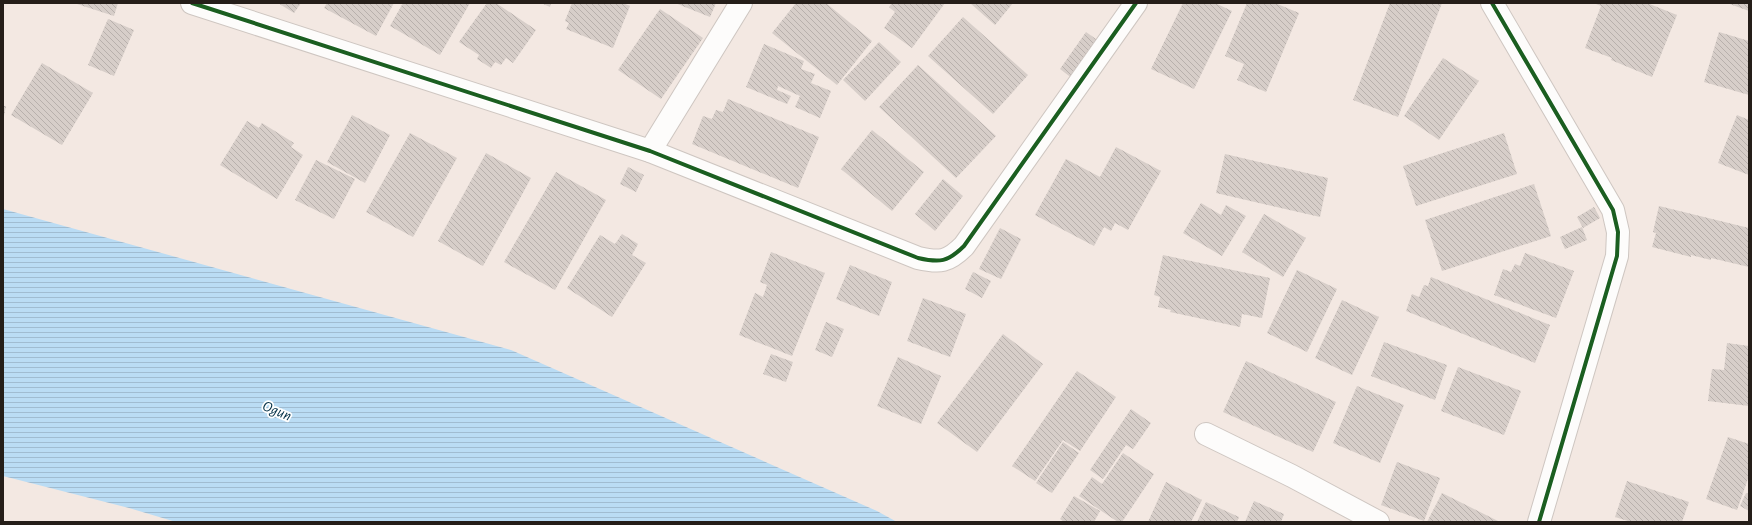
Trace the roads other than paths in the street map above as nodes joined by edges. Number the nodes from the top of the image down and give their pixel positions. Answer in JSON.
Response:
{"nodes":[{"id":1,"x":192,"y":3,"type":"edge"},
{"id":2,"x":741,"y":3,"type":"edge"},
{"id":3,"x":1136,"y":3,"type":"edge"},
{"id":4,"x":1493,"y":3,"type":"edge"},
{"id":5,"x":650,"y":151,"type":"junction"},
{"id":6,"x":1206,"y":434,"type":"dead end"},
{"id":7,"x":1378,"y":522,"type":"edge"},
{"id":8,"x":1539,"y":522,"type":"edge"}],
"edges":[{"from":1,"to":5,"type":"street"},
{"from":2,"to":5,"type":"street"},
{"from":3,"to":5,"type":"street"},
{"from":4,"to":8,"type":"street"},
{"from":6,"to":7,"type":"street"}]}
